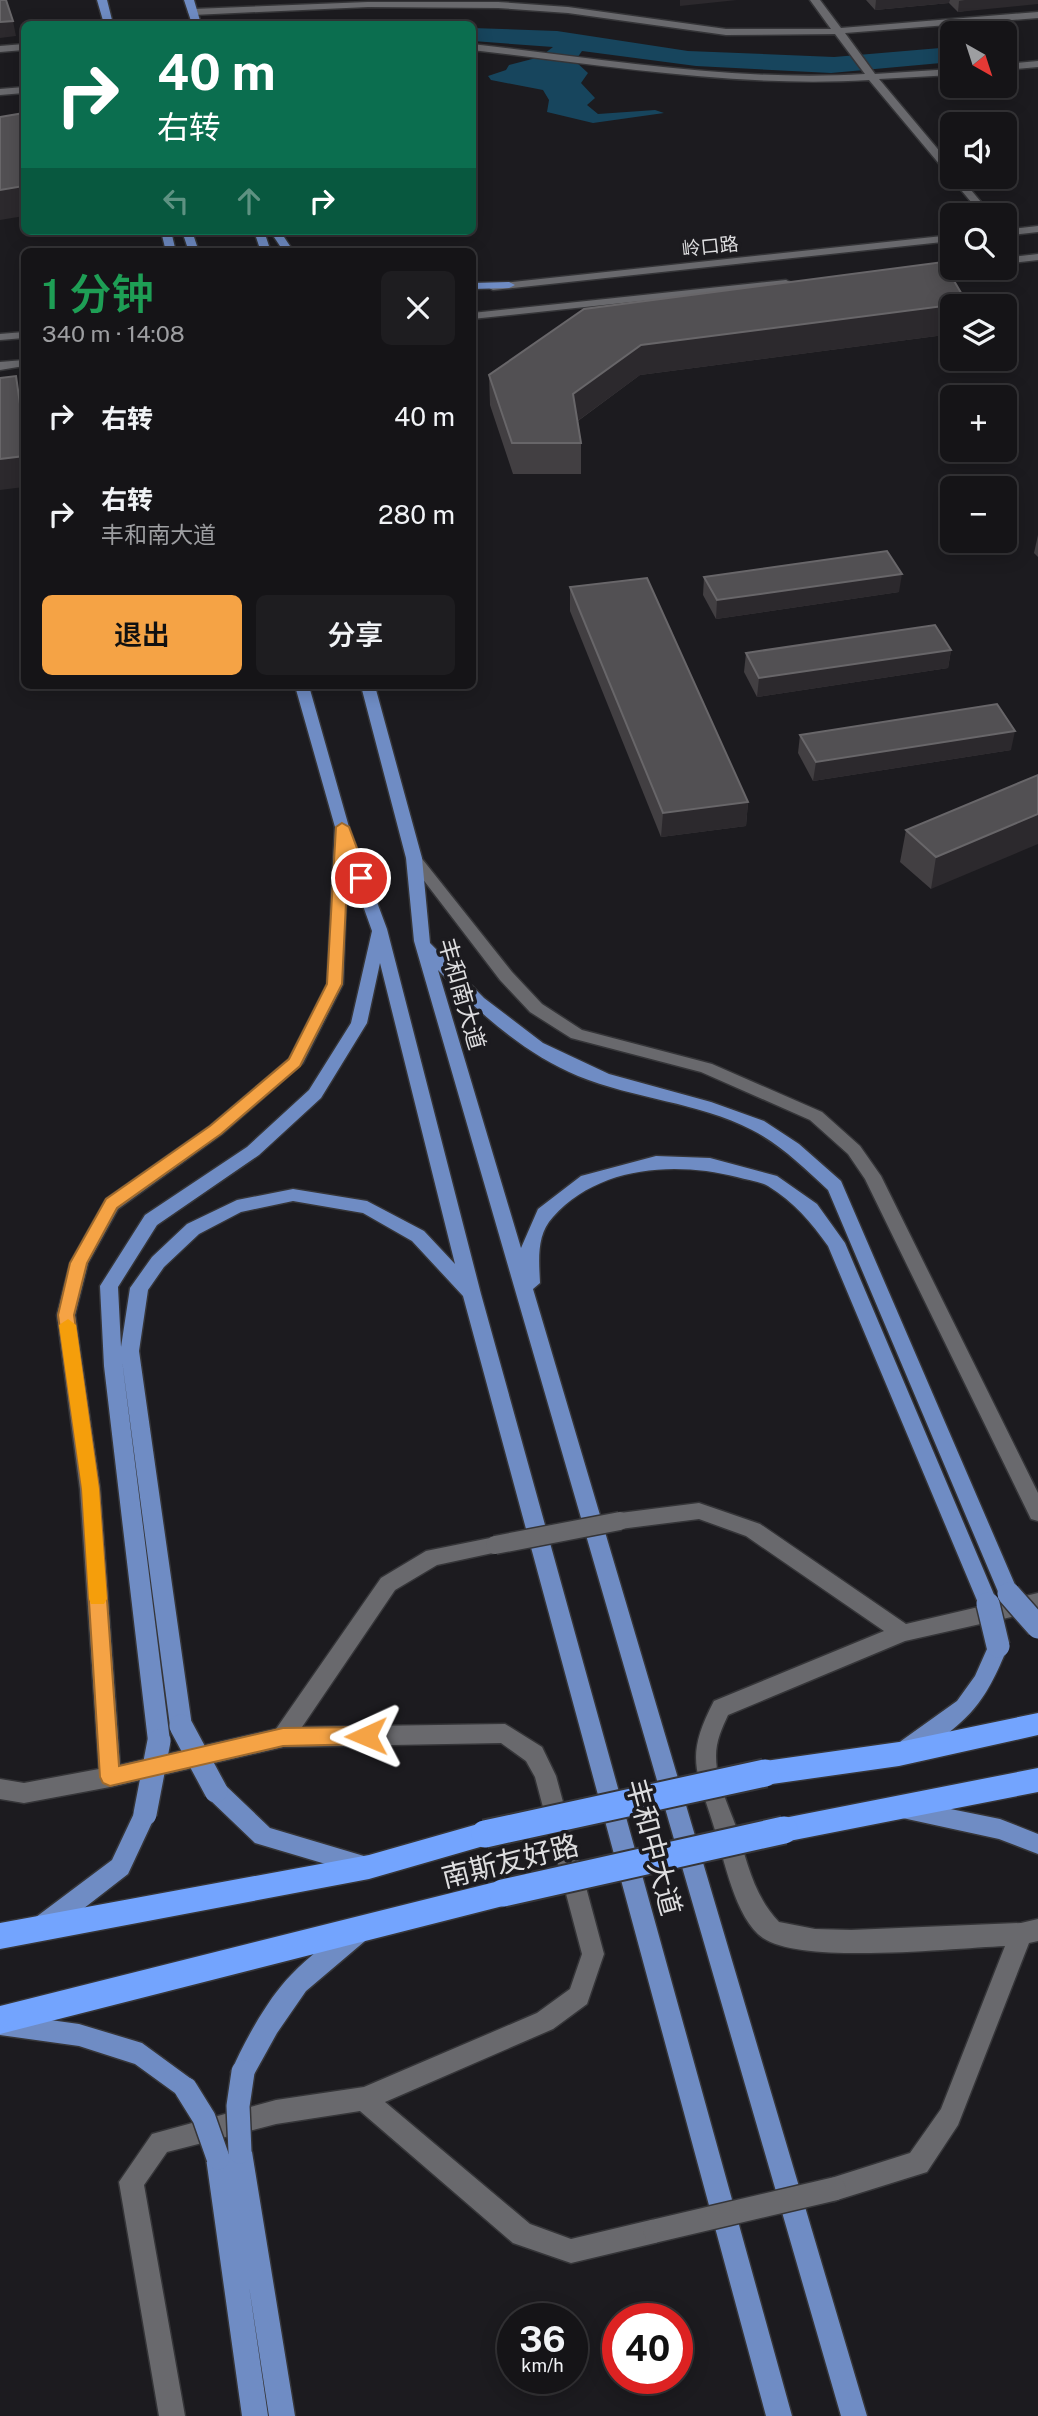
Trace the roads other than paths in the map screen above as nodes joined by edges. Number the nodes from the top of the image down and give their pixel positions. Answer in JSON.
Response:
{"nodes":[{"id":1,"x":102,"y":0,"type":"edge"},
{"id":2,"x":189,"y":0,"type":"edge"},
{"id":3,"x":816,"y":0,"type":"edge"},
{"id":4,"x":193,"y":12,"type":"junction"},
{"id":5,"x":1038,"y":15,"type":"edge"},
{"id":6,"x":108,"y":21,"type":"edge"},
{"id":7,"x":196,"y":21,"type":"edge"},
{"id":8,"x":841,"y":32,"type":"junction"},
{"id":9,"x":21,"y":47,"type":"edge"},
{"id":10,"x":476,"y":47,"type":"edge"},
{"id":11,"x":0,"y":49,"type":"edge"},
{"id":12,"x":1038,"y":64,"type":"edge"},
{"id":13,"x":1017,"y":66,"type":"edge"},
{"id":14,"x":940,"y":72,"type":"edge"},
{"id":15,"x":870,"y":74,"type":"junction"},
{"id":16,"x":21,"y":90,"type":"edge"},
{"id":17,"x":0,"y":92,"type":"edge"},
{"id":18,"x":940,"y":159,"type":"edge"},
{"id":19,"x":965,"y":189,"type":"edge"},
{"id":20,"x":977,"y":203,"type":"edge"},
{"id":21,"x":1038,"y":229,"type":"edge"},
{"id":22,"x":1017,"y":231,"type":"edge"},
{"id":23,"x":940,"y":240,"type":"edge"},
{"id":24,"x":1038,"y":257,"type":"edge"},
{"id":25,"x":1017,"y":259,"type":"edge"},
{"id":26,"x":940,"y":267,"type":"edge"},
{"id":27,"x":911,"y":270,"type":"edge"},
{"id":28,"x":801,"y":282,"type":"edge"},
{"id":29,"x":509,"y":285,"type":"joint"},
{"id":30,"x":476,"y":287,"type":"edge"},
{"id":31,"x":476,"y":316,"type":"edge"},
{"id":32,"x":21,"y":335,"type":"edge"},
{"id":33,"x":0,"y":337,"type":"edge"},
{"id":34,"x":21,"y":363,"type":"edge"},
{"id":35,"x":0,"y":366,"type":"edge"},
{"id":36,"x":303,"y":689,"type":"edge"},
{"id":37,"x":369,"y":689,"type":"edge"},
{"id":38,"x":342,"y":827,"type":"junction"},
{"id":39,"x":414,"y":858,"type":"junction"},
{"id":40,"x":379,"y":929,"type":"junction"},
{"id":41,"x":422,"y":941,"type":"junction"},
{"id":42,"x":472,"y":1294,"type":"junction"},
{"id":43,"x":532,"y":1311,"type":"junction"},
{"id":44,"x":1038,"y":1513,"type":"edge"},
{"id":45,"x":1038,"y":1602,"type":"edge"},
{"id":46,"x":1038,"y":1627,"type":"edge"},
{"id":47,"x":904,"y":1633,"type":"junction"},
{"id":48,"x":1038,"y":1724,"type":"edge"},
{"id":49,"x":283,"y":1737,"type":"junction"},
{"id":50,"x":899,"y":1754,"type":"junction"},
{"id":51,"x":110,"y":1777,"type":"junction"},
{"id":52,"x":1038,"y":1780,"type":"edge"},
{"id":53,"x":0,"y":1789,"type":"edge"},
{"id":54,"x":902,"y":1809,"type":"junction"},
{"id":55,"x":1038,"y":1844,"type":"edge"},
{"id":56,"x":369,"y":1867,"type":"junction"},
{"id":57,"x":40,"y":1928,"type":"junction"},
{"id":58,"x":359,"y":1931,"type":"junction"},
{"id":59,"x":1029,"y":1932,"type":"edge"},
{"id":60,"x":0,"y":1936,"type":"edge"},
{"id":61,"x":0,"y":2022,"type":"edge"},
{"id":62,"x":364,"y":2099,"type":"junction"},
{"id":63,"x":229,"y":2155,"type":"junction"},
{"id":64,"x":172,"y":2416,"type":"edge"},
{"id":65,"x":255,"y":2416,"type":"edge"},
{"id":66,"x":282,"y":2416,"type":"edge"},
{"id":67,"x":779,"y":2416,"type":"edge"},
{"id":68,"x":854,"y":2416,"type":"edge"}],
"edges":[{"from":1,"to":6,"type":"main road"},
{"from":2,"to":4,"type":"main road"},
{"from":3,"to":8,"type":"street"},
{"from":4,"to":7,"type":"main road"},
{"from":4,"to":8,"type":"street"},
{"from":5,"to":8,"type":"street"},
{"from":8,"to":15,"type":"street"},
{"from":9,"to":11,"type":"street"},
{"from":10,"to":15,"type":"street"},
{"from":12,"to":13,"type":"street"},
{"from":14,"to":15,"type":"street"},
{"from":15,"to":18,"type":"street"},
{"from":16,"to":17,"type":"street"},
{"from":19,"to":20,"type":"street"},
{"from":21,"to":22,"type":"street"},
{"from":23,"to":29,"type":"street","name":"岭口路"},
{"from":24,"to":25,"type":"street"},
{"from":26,"to":27,"type":"street"},
{"from":28,"to":31,"type":"street","name":"岭口路"},
{"from":29,"to":30,"type":"main road"},
{"from":32,"to":33,"type":"street"},
{"from":34,"to":35,"type":"street"},
{"from":36,"to":38,"type":"main road"},
{"from":37,"to":39,"type":"main road","name":"丰和南大道"},
{"from":38,"to":40,"type":"main road"},
{"from":38,"to":51,"type":"street"},
{"from":39,"to":41,"type":"main road","name":"丰和南大道"},
{"from":39,"to":44,"type":"street"},
{"from":40,"to":42,"type":"main road"},
{"from":40,"to":57,"type":"main road","bridge":true},
{"from":41,"to":43,"type":"main road","name":"丰和南大道"},
{"from":41,"to":46,"type":"main road","bridge":true},
{"from":42,"to":56,"type":"main road","bridge":true},
{"from":42,"to":67,"type":"main road","name":"丰和中大道"},
{"from":43,"to":50,"type":"main road","bridge":true},
{"from":43,"to":68,"type":"main road","name":"丰和中大道"},
{"from":45,"to":47,"type":"street"},
{"from":47,"to":49,"type":"street","bridge":true},
{"from":47,"to":59,"type":"street"},
{"from":48,"to":50,"type":"highway","name":"南斯友好路"},
{"from":49,"to":51,"type":"street"},
{"from":49,"to":62,"type":"street"},
{"from":50,"to":56,"type":"highway","name":"南斯友好路","bridge":true},
{"from":51,"to":53,"type":"street"},
{"from":52,"to":54,"type":"highway","name":"南斯友好路"},
{"from":54,"to":55,"type":"main road"},
{"from":54,"to":58,"type":"highway","name":"南斯友好路","bridge":true},
{"from":56,"to":57,"type":"highway","name":"南斯友好路"},
{"from":57,"to":60,"type":"highway","name":"南斯友好路"},
{"from":58,"to":61,"type":"highway","name":"南斯友好路"},
{"from":58,"to":63,"type":"main road","bridge":true},
{"from":59,"to":62,"type":"street","bridge":true},
{"from":61,"to":63,"type":"main road","bridge":true},
{"from":62,"to":64,"type":"street"},
{"from":63,"to":65,"type":"main road"},
{"from":63,"to":66,"type":"main road"}]}
